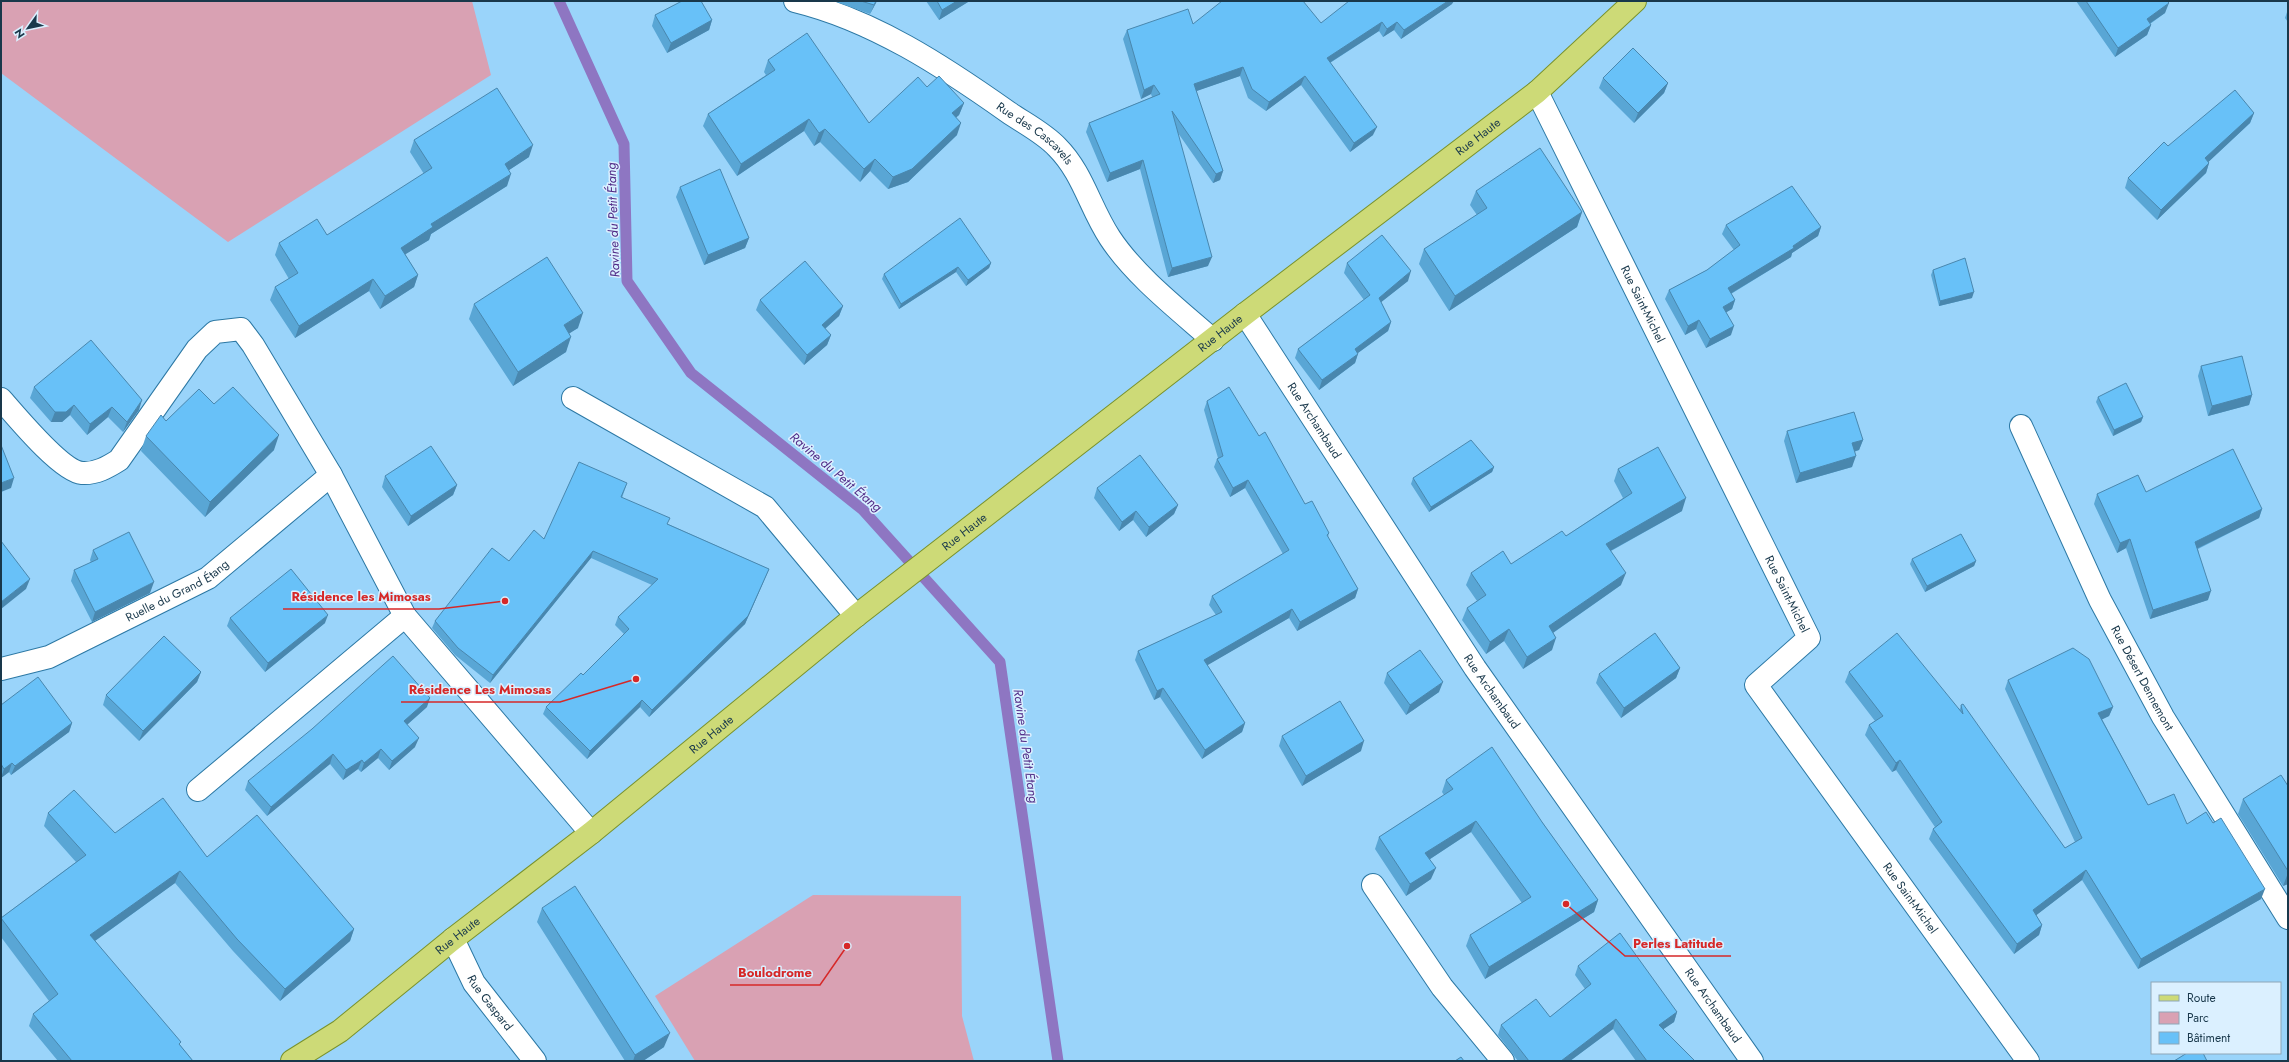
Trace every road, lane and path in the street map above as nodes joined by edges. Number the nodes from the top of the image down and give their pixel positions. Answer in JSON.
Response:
{"nodes":[{"id":1,"x":795,"y":1,"type":"edge"},
{"id":2,"x":1635,"y":1,"type":"edge"},
{"id":3,"x":1537,"y":92,"type":"junction"},
{"id":4,"x":1245,"y":314,"type":"junction"},
{"id":5,"x":1213,"y":340,"type":"junction"},
{"id":6,"x":573,"y":398,"type":"dead end"},
{"id":7,"x":1,"y":399,"type":"edge"},
{"id":8,"x":2021,"y":426,"type":"dead end"},
{"id":9,"x":331,"y":475,"type":"junction"},
{"id":10,"x":405,"y":616,"type":"junction"},
{"id":11,"x":856,"y":616,"type":"junction"},
{"id":12,"x":1,"y":669,"type":"edge"},
{"id":13,"x":198,"y":790,"type":"dead end"},
{"id":14,"x":591,"y":833,"type":"junction"},
{"id":15,"x":1373,"y":885,"type":"dead end"},
{"id":16,"x":2288,"y":918,"type":"edge"},
{"id":17,"x":453,"y":939,"type":"junction"},
{"id":18,"x":292,"y":1061,"type":"edge"},
{"id":19,"x":535,"y":1061,"type":"edge"},
{"id":20,"x":1503,"y":1061,"type":"edge"},
{"id":21,"x":1752,"y":1061,"type":"edge"},
{"id":22,"x":2028,"y":1061,"type":"edge"}],
"edges":[{"from":1,"to":5,"type":"street","name":"Rue des Cascavels"},
{"from":2,"to":3,"type":"main road","name":"Rue Haute"},
{"from":3,"to":4,"type":"main road","name":"Rue Haute"},
{"from":3,"to":22,"type":"street","name":"Rue Saint-Michel"},
{"from":4,"to":5,"type":"main road","name":"Rue Haute"},
{"from":4,"to":21,"type":"street","name":"Rue Archambaud"},
{"from":5,"to":11,"type":"main road","name":"Rue Haute"},
{"from":6,"to":11,"type":"street"},
{"from":7,"to":9,"type":"street"},
{"from":8,"to":16,"type":"street","name":"Rue Désert Dennemont"},
{"from":9,"to":10,"type":"street"},
{"from":9,"to":12,"type":"street","name":"Ruelle du Grand Étang"},
{"from":10,"to":13,"type":"street"},
{"from":10,"to":14,"type":"street"},
{"from":11,"to":14,"type":"main road","name":"Rue Haute"},
{"from":14,"to":17,"type":"main road","name":"Rue Haute"},
{"from":15,"to":20,"type":"street"},
{"from":17,"to":18,"type":"main road","name":"Rue Haute"},
{"from":17,"to":19,"type":"street","name":"Rue Gaspard"}]}
